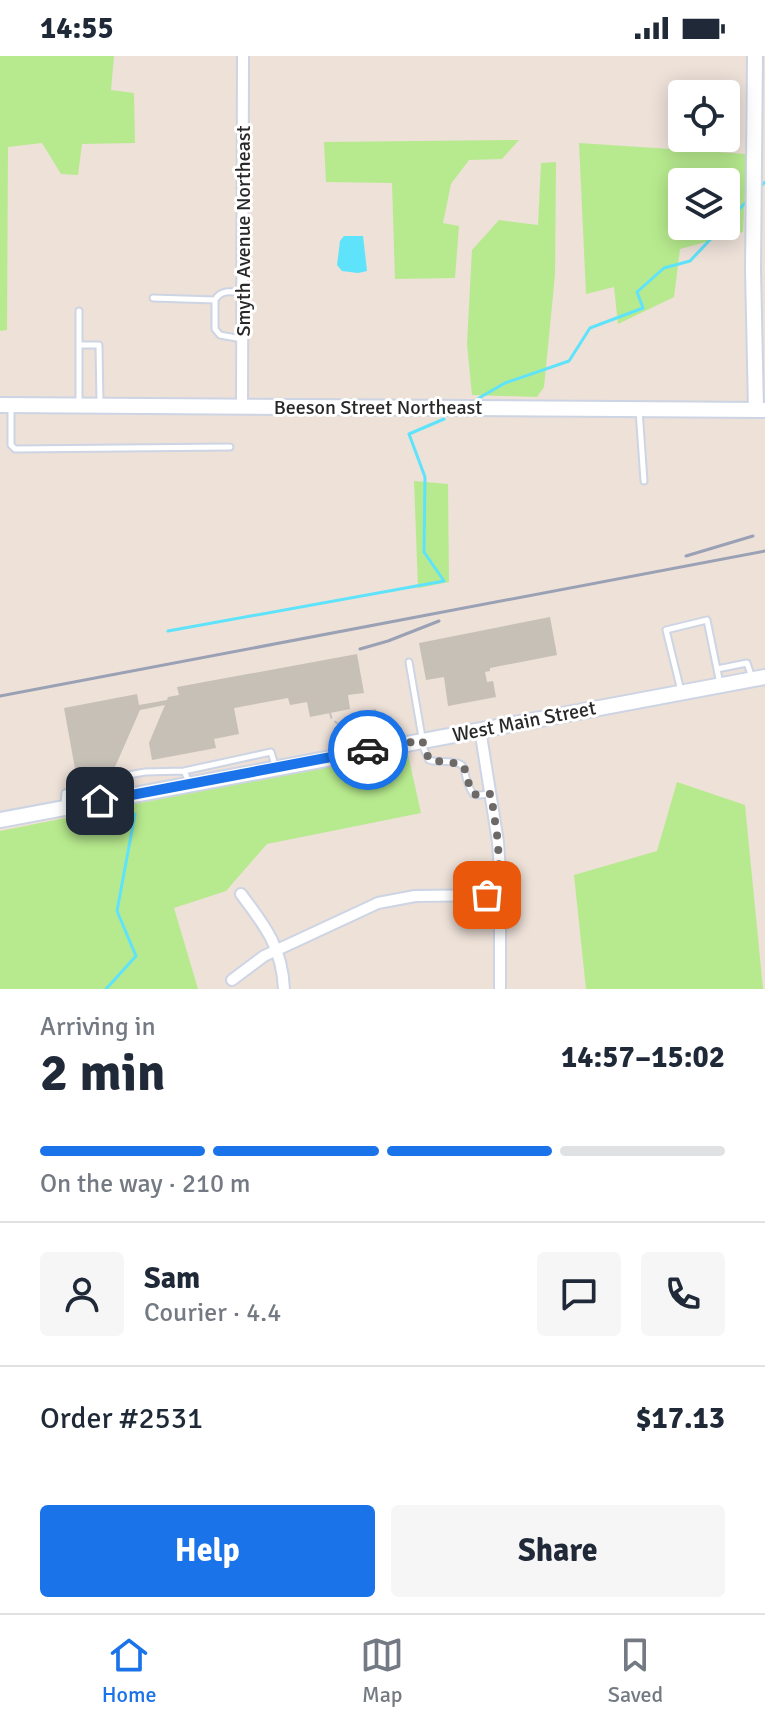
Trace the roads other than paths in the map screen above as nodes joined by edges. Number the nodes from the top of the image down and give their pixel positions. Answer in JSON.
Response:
{"nodes":[{"id":1,"x":243,"y":56,"type":"edge"},
{"id":2,"x":755,"y":56,"type":"edge"},
{"id":3,"x":243,"y":294,"type":"junction"},
{"id":4,"x":153,"y":298,"type":"dead end"},
{"id":5,"x":215,"y":300,"type":"junction"},
{"id":6,"x":79,"y":311,"type":"dead end"},
{"id":7,"x":243,"y":339,"type":"junction"},
{"id":8,"x":79,"y":345,"type":"junction"},
{"id":9,"x":6,"y":405,"type":"edge"},
{"id":10,"x":79,"y":405,"type":"junction"},
{"id":11,"x":100,"y":405,"type":"junction"},
{"id":12,"x":242,"y":406,"type":"junction"},
{"id":13,"x":639,"y":409,"type":"junction"},
{"id":14,"x":760,"y":410,"type":"edge"},
{"id":15,"x":230,"y":447,"type":"dead end"},
{"id":16,"x":644,"y":481,"type":"dead end"},
{"id":17,"x":409,"y":662,"type":"dead end"},
{"id":18,"x":717,"y":669,"type":"junction"},
{"id":19,"x":758,"y":678,"type":"edge"},
{"id":20,"x":720,"y":685,"type":"junction"},
{"id":21,"x":681,"y":692,"type":"junction"},
{"id":22,"x":480,"y":729,"type":"junction"},
{"id":23,"x":422,"y":740,"type":"junction"},
{"id":24,"x":187,"y":778,"type":"junction"},
{"id":25,"x":491,"y":794,"type":"junction"},
{"id":26,"x":64,"y":808,"type":"junction"},
{"id":27,"x":0,"y":820,"type":"edge"},
{"id":28,"x":241,"y":894,"type":"dead end"},
{"id":29,"x":500,"y":895,"type":"junction"},
{"id":30,"x":277,"y":949,"type":"junction"},
{"id":31,"x":232,"y":980,"type":"dead end"},
{"id":32,"x":284,"y":989,"type":"edge"},
{"id":33,"x":500,"y":989,"type":"edge"}],
"edges":[{"from":1,"to":3,"type":"street","name":"Smyth Avenue Northeast"},
{"from":2,"to":14,"type":"street"},
{"from":3,"to":5,"type":"lane"},
{"from":3,"to":7,"type":"street","name":"Smyth Avenue Northeast"},
{"from":4,"to":5,"type":"lane"},
{"from":5,"to":7,"type":"lane"},
{"from":6,"to":8,"type":"lane"},
{"from":7,"to":12,"type":"street","name":"Smyth Avenue Northeast"},
{"from":8,"to":10,"type":"lane"},
{"from":8,"to":11,"type":"lane"},
{"from":9,"to":10,"type":"street","name":"Beeson Street Northeast"},
{"from":9,"to":15,"type":"lane"},
{"from":10,"to":11,"type":"street","name":"Beeson Street Northeast"},
{"from":11,"to":12,"type":"street","name":"Beeson Street Northeast"},
{"from":12,"to":13,"type":"street","name":"Beeson Street Northeast"},
{"from":13,"to":14,"type":"street","name":"Beeson Street Northeast"},
{"from":13,"to":16,"type":"lane"},
{"from":17,"to":23,"type":"lane"},
{"from":18,"to":19,"type":"lane"},
{"from":18,"to":20,"type":"lane"},
{"from":18,"to":21,"type":"lane"},
{"from":19,"to":20,"type":"street","name":"West Main Street"},
{"from":20,"to":21,"type":"street","name":"West Main Street"},
{"from":21,"to":22,"type":"street","name":"West Main Street"},
{"from":22,"to":23,"type":"street","name":"West Main Street"},
{"from":22,"to":25,"type":"street"},
{"from":23,"to":24,"type":"street","name":"West Main Street"},
{"from":23,"to":25,"type":"lane"},
{"from":24,"to":26,"type":"street","name":"West Main Street"},
{"from":24,"to":26,"type":"lane"},
{"from":25,"to":29,"type":"street"},
{"from":26,"to":27,"type":"street","name":"West Main Street"},
{"from":28,"to":30,"type":"street"},
{"from":29,"to":30,"type":"street"},
{"from":29,"to":33,"type":"street"},
{"from":30,"to":31,"type":"street"},
{"from":30,"to":32,"type":"street"}]}
